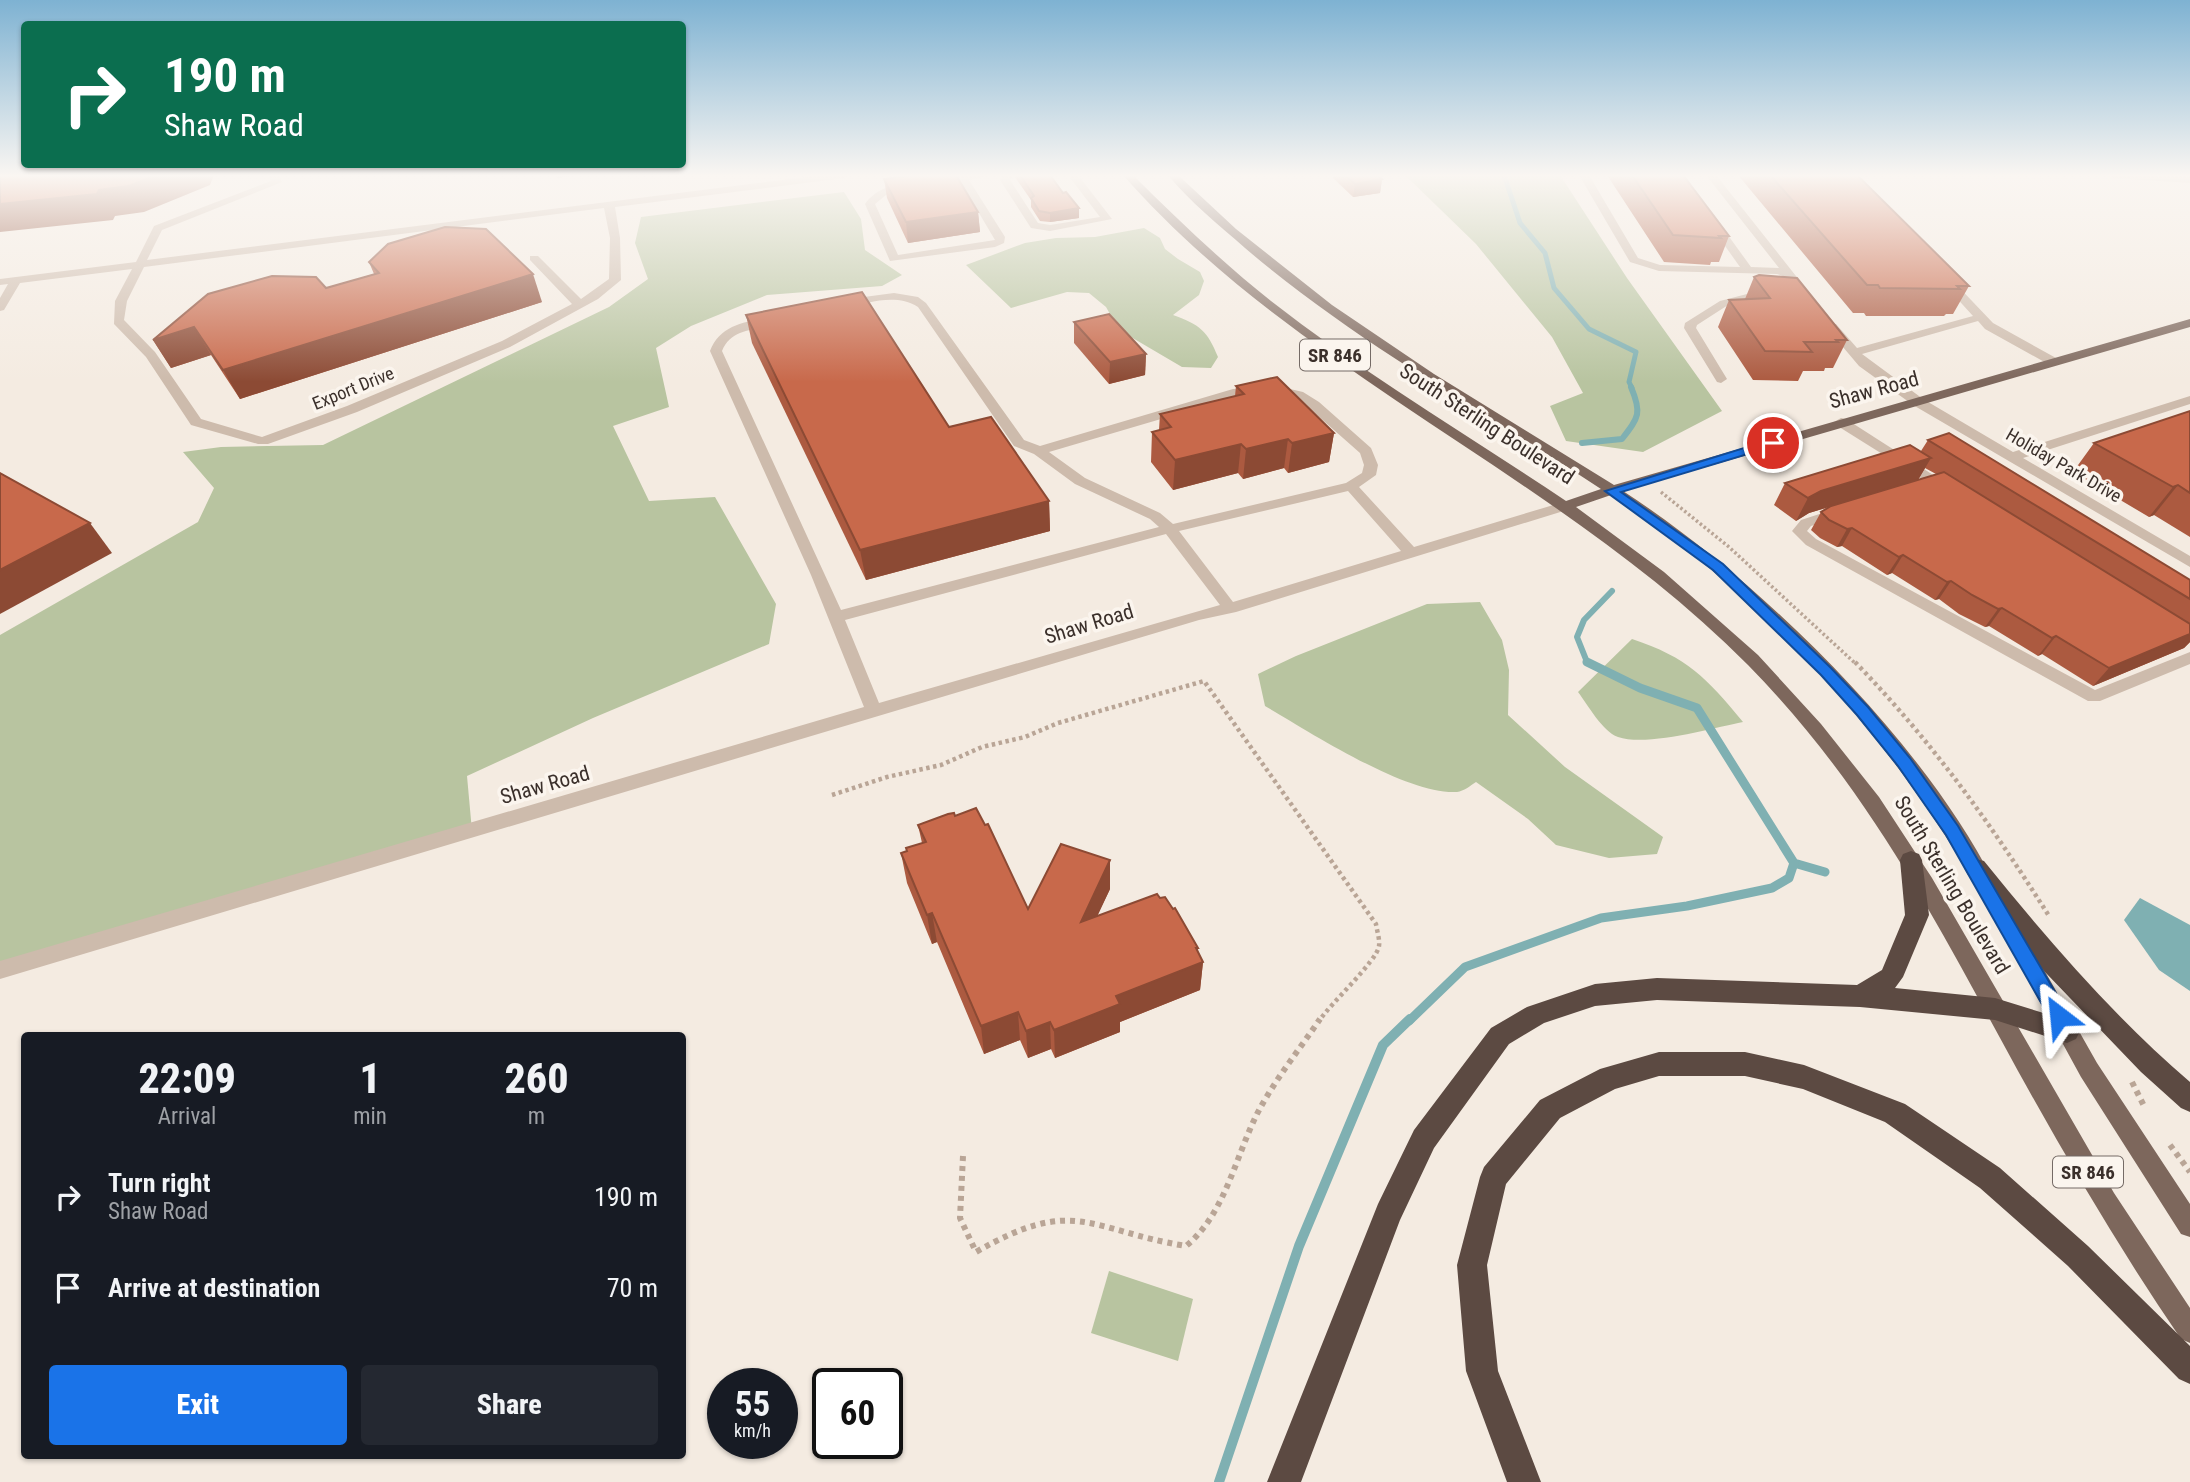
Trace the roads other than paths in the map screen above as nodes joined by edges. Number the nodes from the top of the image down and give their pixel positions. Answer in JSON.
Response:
{"nodes":[{"id":1,"x":149,"y":244,"type":"edge"},
{"id":2,"x":296,"y":244,"type":"edge"},
{"id":3,"x":615,"y":244,"type":"edge"},
{"id":4,"x":888,"y":244,"type":"edge"},
{"id":5,"x":991,"y":244,"type":"edge"},
{"id":6,"x":1197,"y":244,"type":"edge"},
{"id":7,"x":1249,"y":244,"type":"edge"},
{"id":8,"x":1625,"y":244,"type":"edge"},
{"id":9,"x":1729,"y":244,"type":"edge"},
{"id":10,"x":1767,"y":244,"type":"edge"},
{"id":11,"x":534,"y":258,"type":"dead end"},
{"id":12,"x":138,"y":264,"type":"junction"},
{"id":13,"x":1748,"y":270,"type":"junction"},
{"id":14,"x":1787,"y":274,"type":"junction"},
{"id":15,"x":1941,"y":275,"type":"edge"},
{"id":16,"x":17,"y":279,"type":"junction"},
{"id":17,"x":0,"y":282,"type":"edge"},
{"id":18,"x":1801,"y":291,"type":"junction"},
{"id":19,"x":1810,"y":301,"type":"edge"},
{"id":20,"x":580,"y":305,"type":"junction"},
{"id":21,"x":0,"y":308,"type":"edge"},
{"id":22,"x":833,"y":308,"type":"edge"},
{"id":23,"x":1981,"y":317,"type":"junction"},
{"id":24,"x":780,"y":318,"type":"edge"},
{"id":25,"x":1827,"y":322,"type":"edge"},
{"id":26,"x":2190,"y":323,"type":"edge"},
{"id":27,"x":1853,"y":353,"type":"junction"},
{"id":28,"x":2052,"y":361,"type":"junction"},
{"id":29,"x":1721,"y":379,"type":"dead end"},
{"id":30,"x":2190,"y":400,"type":"edge"},
{"id":31,"x":1918,"y":402,"type":"junction"},
{"id":32,"x":1842,"y":422,"type":"junction"},
{"id":33,"x":1039,"y":451,"type":"junction"},
{"id":34,"x":2011,"y":457,"type":"junction"},
{"id":35,"x":1351,"y":486,"type":"junction"},
{"id":36,"x":1612,"y":491,"type":"junction"},
{"id":37,"x":1958,"y":496,"type":"edge"},
{"id":38,"x":1565,"y":506,"type":"junction"},
{"id":39,"x":1855,"y":507,"type":"edge"},
{"id":40,"x":1170,"y":529,"type":"junction"},
{"id":41,"x":1410,"y":552,"type":"junction"},
{"id":42,"x":2190,"y":562,"type":"edge"},
{"id":43,"x":1230,"y":608,"type":"junction"},
{"id":44,"x":836,"y":617,"type":"junction"},
{"id":45,"x":2190,"y":657,"type":"edge"},
{"id":46,"x":874,"y":711,"type":"junction"},
{"id":47,"x":1911,"y":859,"type":"junction"},
{"id":48,"x":1976,"y":868,"type":"junction"},
{"id":49,"x":0,"y":970,"type":"edge"},
{"id":50,"x":1860,"y":996,"type":"junction"},
{"id":51,"x":1995,"y":1009,"type":"junction"},
{"id":52,"x":2067,"y":1031,"type":"junction"},
{"id":53,"x":2190,"y":1099,"type":"edge"},
{"id":54,"x":2190,"y":1226,"type":"edge"},
{"id":55,"x":2190,"y":1330,"type":"edge"},
{"id":56,"x":2190,"y":1368,"type":"edge"},
{"id":57,"x":1284,"y":1482,"type":"edge"},
{"id":58,"x":1524,"y":1482,"type":"edge"}],
"edges":[{"from":1,"to":12,"type":"street"},
{"from":2,"to":12,"type":"street"},
{"from":3,"to":20,"type":"street","name":"Export Drive"},
{"from":4,"to":5,"type":"street"},
{"from":6,"to":38,"type":"main road","name":"South Sterling Boulevard","number":"SR 846"},
{"from":7,"to":36,"type":"main road","name":"South Sterling Boulevard","number":"SR 846"},
{"from":8,"to":13,"type":"street"},
{"from":9,"to":13,"type":"street"},
{"from":10,"to":14,"type":"street"},
{"from":11,"to":20,"type":"street"},
{"from":12,"to":16,"type":"street"},
{"from":12,"to":20,"type":"street","name":"Export Drive"},
{"from":13,"to":14,"type":"street"},
{"from":14,"to":18,"type":"street"},
{"from":15,"to":23,"type":"street"},
{"from":16,"to":17,"type":"street"},
{"from":16,"to":21,"type":"street"},
{"from":18,"to":19,"type":"street"},
{"from":18,"to":29,"type":"street"},
{"from":22,"to":33,"type":"street"},
{"from":23,"to":27,"type":"street"},
{"from":23,"to":28,"type":"street"},
{"from":24,"to":44,"type":"street"},
{"from":25,"to":27,"type":"street","name":"Holiday Park Drive"},
{"from":26,"to":28,"type":"main road","name":"Shaw Road"},
{"from":27,"to":31,"type":"street","name":"Holiday Park Drive"},
{"from":28,"to":31,"type":"main road","name":"Shaw Road"},
{"from":30,"to":34,"type":"street"},
{"from":31,"to":32,"type":"main road","name":"Shaw Road"},
{"from":31,"to":34,"type":"street","name":"Holiday Park Drive"},
{"from":32,"to":36,"type":"main road","name":"Shaw Road"},
{"from":32,"to":37,"type":"street"},
{"from":33,"to":35,"type":"street"},
{"from":33,"to":40,"type":"street"},
{"from":34,"to":42,"type":"street","name":"Holiday Park Drive"},
{"from":35,"to":40,"type":"street"},
{"from":35,"to":41,"type":"street"},
{"from":36,"to":38,"type":"main road","name":"Shaw Road"},
{"from":36,"to":48,"type":"main road","name":"South Sterling Boulevard","number":"SR 846"},
{"from":38,"to":41,"type":"street","name":"Shaw Road"},
{"from":38,"to":47,"type":"main road","name":"South Sterling Boulevard","number":"SR 846"},
{"from":39,"to":45,"type":"street"},
{"from":40,"to":43,"type":"street"},
{"from":40,"to":44,"type":"street"},
{"from":41,"to":43,"type":"street","name":"Shaw Road"},
{"from":43,"to":46,"type":"street","name":"Shaw Road"},
{"from":44,"to":46,"type":"street"},
{"from":46,"to":49,"type":"street","name":"Shaw Road"},
{"from":47,"to":50,"type":"highway"},
{"from":47,"to":51,"type":"main road","name":"South Sterling Boulevard","number":"SR 846"},
{"from":48,"to":52,"type":"main road","name":"South Sterling Boulevard","number":"SR 846"},
{"from":48,"to":53,"type":"highway"},
{"from":50,"to":51,"type":"highway"},
{"from":50,"to":57,"type":"highway"},
{"from":51,"to":52,"type":"highway"},
{"from":51,"to":55,"type":"main road","name":"South Sterling Boulevard","number":"SR 846"},
{"from":52,"to":54,"type":"main road","name":"South Sterling Boulevard","number":"SR 846"},
{"from":56,"to":58,"type":"highway"}]}
